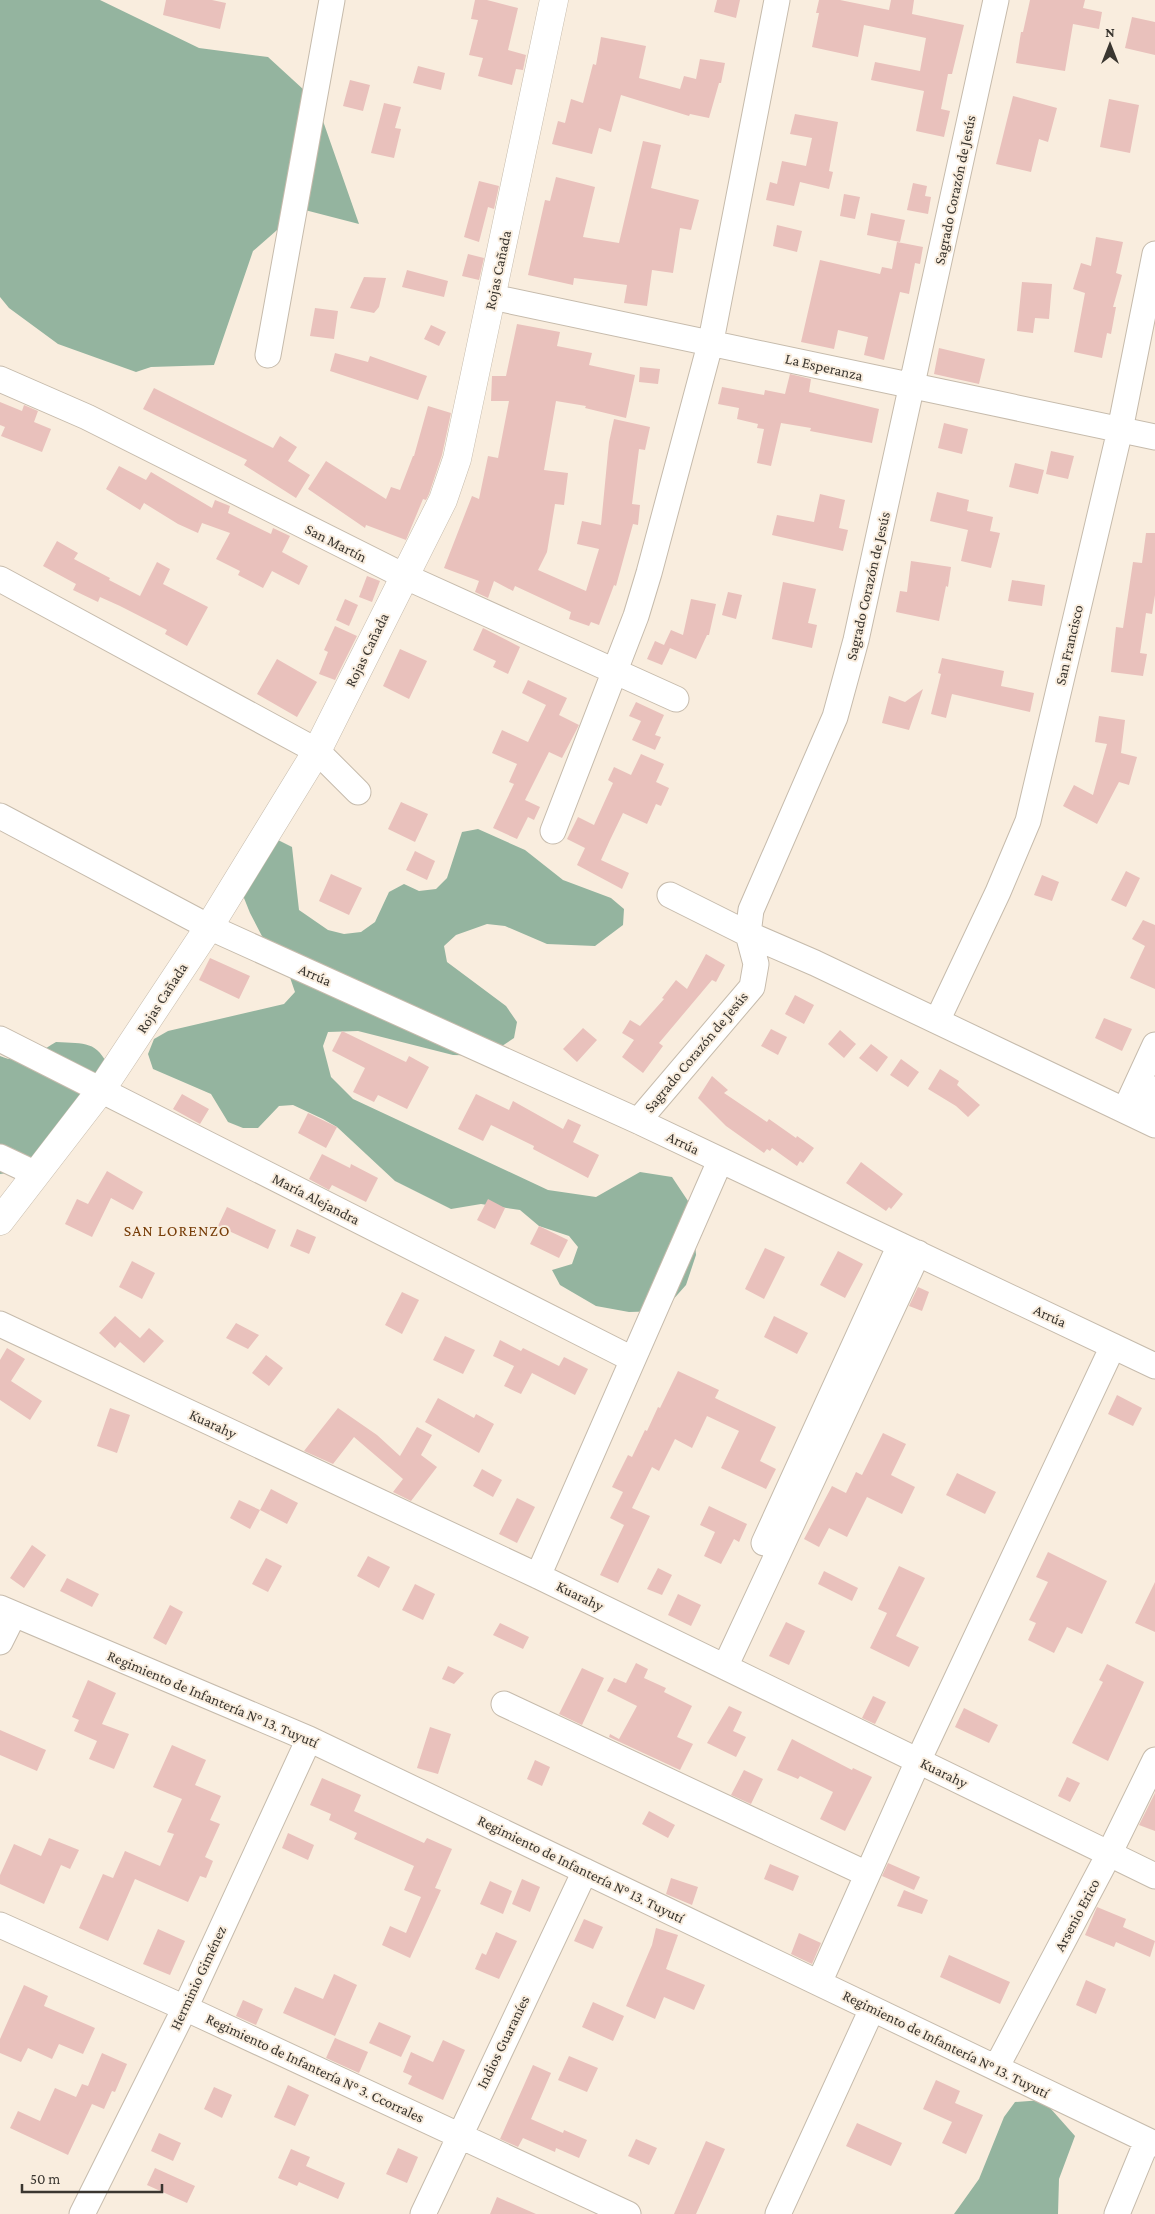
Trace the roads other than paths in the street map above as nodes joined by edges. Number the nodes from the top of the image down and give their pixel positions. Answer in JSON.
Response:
{"nodes":[{"id":1,"x":332,"y":0,"type":"edge"},
{"id":2,"x":554,"y":0,"type":"edge"},
{"id":3,"x":777,"y":0,"type":"edge"},
{"id":4,"x":996,"y":0,"type":"edge"},
{"id":5,"x":1155,"y":254,"type":"edge"},
{"id":6,"x":492,"y":297,"type":"junction"},
{"id":7,"x":710,"y":341,"type":"junction"},
{"id":8,"x":268,"y":356,"type":"dead end"},
{"id":9,"x":0,"y":379,"type":"edge"},
{"id":10,"x":912,"y":387,"type":"junction"},
{"id":11,"x":1120,"y":430,"type":"junction"},
{"id":12,"x":1155,"y":437,"type":"edge"},
{"id":13,"x":404,"y":576,"type":"junction"},
{"id":14,"x":0,"y":579,"type":"edge"},
{"id":15,"x":614,"y":673,"type":"junction"},
{"id":16,"x":676,"y":699,"type":"dead end"},
{"id":17,"x":317,"y":751,"type":"junction"},
{"id":18,"x":358,"y":792,"type":"dead end"},
{"id":19,"x":0,"y":816,"type":"edge"},
{"id":20,"x":552,"y":831,"type":"dead end"},
{"id":21,"x":670,"y":895,"type":"dead end"},
{"id":22,"x":209,"y":927,"type":"junction"},
{"id":23,"x":748,"y":934,"type":"junction"},
{"id":24,"x":937,"y":1021,"type":"junction"},
{"id":25,"x":0,"y":1039,"type":"edge"},
{"id":26,"x":1155,"y":1046,"type":"edge"},
{"id":27,"x":1155,"y":1088,"type":"edge"},
{"id":28,"x":101,"y":1090,"type":"junction"},
{"id":29,"x":1140,"y":1118,"type":"edge"},
{"id":30,"x":638,"y":1121,"type":"junction"},
{"id":31,"x":0,"y":1156,"type":"edge"},
{"id":32,"x":720,"y":1161,"type":"junction"},
{"id":33,"x":36,"y":1174,"type":"junction"},
{"id":34,"x":0,"y":1221,"type":"edge"},
{"id":35,"x":909,"y":1249,"type":"junction"},
{"id":36,"x":0,"y":1324,"type":"edge"},
{"id":37,"x":1113,"y":1346,"type":"junction"},
{"id":38,"x":632,"y":1359,"type":"junction"},
{"id":39,"x":1155,"y":1366,"type":"edge"},
{"id":40,"x":538,"y":1576,"type":"junction"},
{"id":41,"x":7,"y":1611,"type":"edge"},
{"id":42,"x":0,"y":1642,"type":"edge"},
{"id":43,"x":718,"y":1663,"type":"junction"},
{"id":44,"x":504,"y":1704,"type":"dead end"},
{"id":45,"x":309,"y":1739,"type":"junction"},
{"id":46,"x":1155,"y":1760,"type":"edge"},
{"id":47,"x":918,"y":1761,"type":"junction"},
{"id":48,"x":1110,"y":1854,"type":"junction"},
{"id":49,"x":584,"y":1871,"type":"junction"},
{"id":50,"x":867,"y":1874,"type":"junction"},
{"id":51,"x":1155,"y":1876,"type":"edge"},
{"id":52,"x":0,"y":1925,"type":"edge"},
{"id":53,"x":819,"y":1983,"type":"junction"},
{"id":54,"x":185,"y":2008,"type":"junction"},
{"id":55,"x":872,"y":2009,"type":"junction"},
{"id":56,"x":996,"y":2068,"type":"junction"},
{"id":57,"x":458,"y":2135,"type":"junction"},
{"id":58,"x":1151,"y":2143,"type":"edge"},
{"id":59,"x":82,"y":2214,"type":"edge"},
{"id":60,"x":423,"y":2214,"type":"edge"},
{"id":61,"x":628,"y":2214,"type":"edge"},
{"id":62,"x":778,"y":2214,"type":"edge"},
{"id":63,"x":1117,"y":2214,"type":"edge"}],
"edges":[{"from":1,"to":8,"type":"street"},
{"from":2,"to":6,"type":"main road","name":"Rojas Cañada"},
{"from":3,"to":7,"type":"street"},
{"from":4,"to":10,"type":"street","name":"Sagrado Corazón de Jesús"},
{"from":5,"to":11,"type":"street","name":"San Francisco"},
{"from":6,"to":7,"type":"street","name":"La Esperanza"},
{"from":6,"to":13,"type":"main road","name":"Rojas Cañada"},
{"from":7,"to":10,"type":"street","name":"La Esperanza"},
{"from":7,"to":15,"type":"street"},
{"from":9,"to":13,"type":"street","name":"San Martín"},
{"from":10,"to":11,"type":"street","name":"La Esperanza"},
{"from":10,"to":23,"type":"street","name":"Sagrado Corazón de Jesús"},
{"from":11,"to":12,"type":"street","name":"La Esperanza"},
{"from":11,"to":24,"type":"street","name":"San Francisco"},
{"from":13,"to":15,"type":"street","name":"San Martín"},
{"from":13,"to":17,"type":"main road","name":"Rojas Cañada"},
{"from":14,"to":17,"type":"street"},
{"from":15,"to":16,"type":"street","name":"San Martín"},
{"from":15,"to":20,"type":"street"},
{"from":17,"to":18,"type":"street"},
{"from":17,"to":22,"type":"main road","name":"Rojas Cañada"},
{"from":19,"to":22,"type":"street","name":"Arrúa"},
{"from":21,"to":23,"type":"street"},
{"from":22,"to":28,"type":"main road","name":"Rojas Cañada"},
{"from":22,"to":30,"type":"street","name":"Arrúa"},
{"from":23,"to":24,"type":"street"},
{"from":23,"to":30,"type":"street","name":"Sagrado Corazón de Jesús"},
{"from":24,"to":29,"type":"street"},
{"from":25,"to":28,"type":"street","name":"María Alejandra"},
{"from":26,"to":29,"type":"street"},
{"from":27,"to":29,"type":"street"},
{"from":28,"to":33,"type":"main road","name":"Rojas Cañada"},
{"from":28,"to":38,"type":"street","name":"María Alejandra"},
{"from":30,"to":32,"type":"street","name":"Arrúa"},
{"from":31,"to":33,"type":"street"},
{"from":32,"to":35,"type":"street","name":"Arrúa"},
{"from":32,"to":38,"type":"street"},
{"from":33,"to":34,"type":"main road","name":"Rojas Cañada"},
{"from":35,"to":37,"type":"street","name":"Arrúa"},
{"from":35,"to":43,"type":"street"},
{"from":36,"to":40,"type":"street","name":"Kuarahy"},
{"from":37,"to":39,"type":"street","name":"Arrúa"},
{"from":37,"to":47,"type":"street"},
{"from":38,"to":40,"type":"street"},
{"from":40,"to":43,"type":"street","name":"Kuarahy"},
{"from":41,"to":42,"type":"street"},
{"from":41,"to":45,"type":"street","name":"Regimiento de Infantería N° 13. Tuyutí"},
{"from":43,"to":47,"type":"street","name":"Kuarahy"},
{"from":44,"to":50,"type":"street"},
{"from":45,"to":49,"type":"street","name":"Regimiento de Infantería N° 13. Tuyutí"},
{"from":45,"to":54,"type":"street","name":"Herminio Giménez"},
{"from":46,"to":48,"type":"street","name":"Arsenio Erico"},
{"from":47,"to":48,"type":"street","name":"Kuarahy"},
{"from":47,"to":50,"type":"street"},
{"from":48,"to":51,"type":"street","name":"Kuarahy"},
{"from":48,"to":56,"type":"street","name":"Arsenio Erico"},
{"from":49,"to":53,"type":"street","name":"Regimiento de Infantería N° 13. Tuyutí"},
{"from":49,"to":57,"type":"street","name":"Indios Guaraníes"},
{"from":50,"to":53,"type":"street"},
{"from":52,"to":54,"type":"street","name":"Regimiento de Infantería N° 3. Ccorrales"},
{"from":53,"to":55,"type":"street","name":"Regimiento de Infantería N° 13. Tuyutí"},
{"from":54,"to":57,"type":"street","name":"Regimiento de Infantería N° 3. Ccorrales"},
{"from":54,"to":59,"type":"street","name":"Herminio Giménez"},
{"from":55,"to":56,"type":"street","name":"Regimiento de Infantería N° 13. Tuyutí"},
{"from":55,"to":62,"type":"street"},
{"from":56,"to":58,"type":"street","name":"Regimiento de Infantería N° 13. Tuyutí"},
{"from":57,"to":60,"type":"street","name":"Indios Guaraníes"},
{"from":57,"to":61,"type":"street","name":"Regimiento de Infantería N° 3. Ccorrales"},
{"from":58,"to":63,"type":"street"}]}
